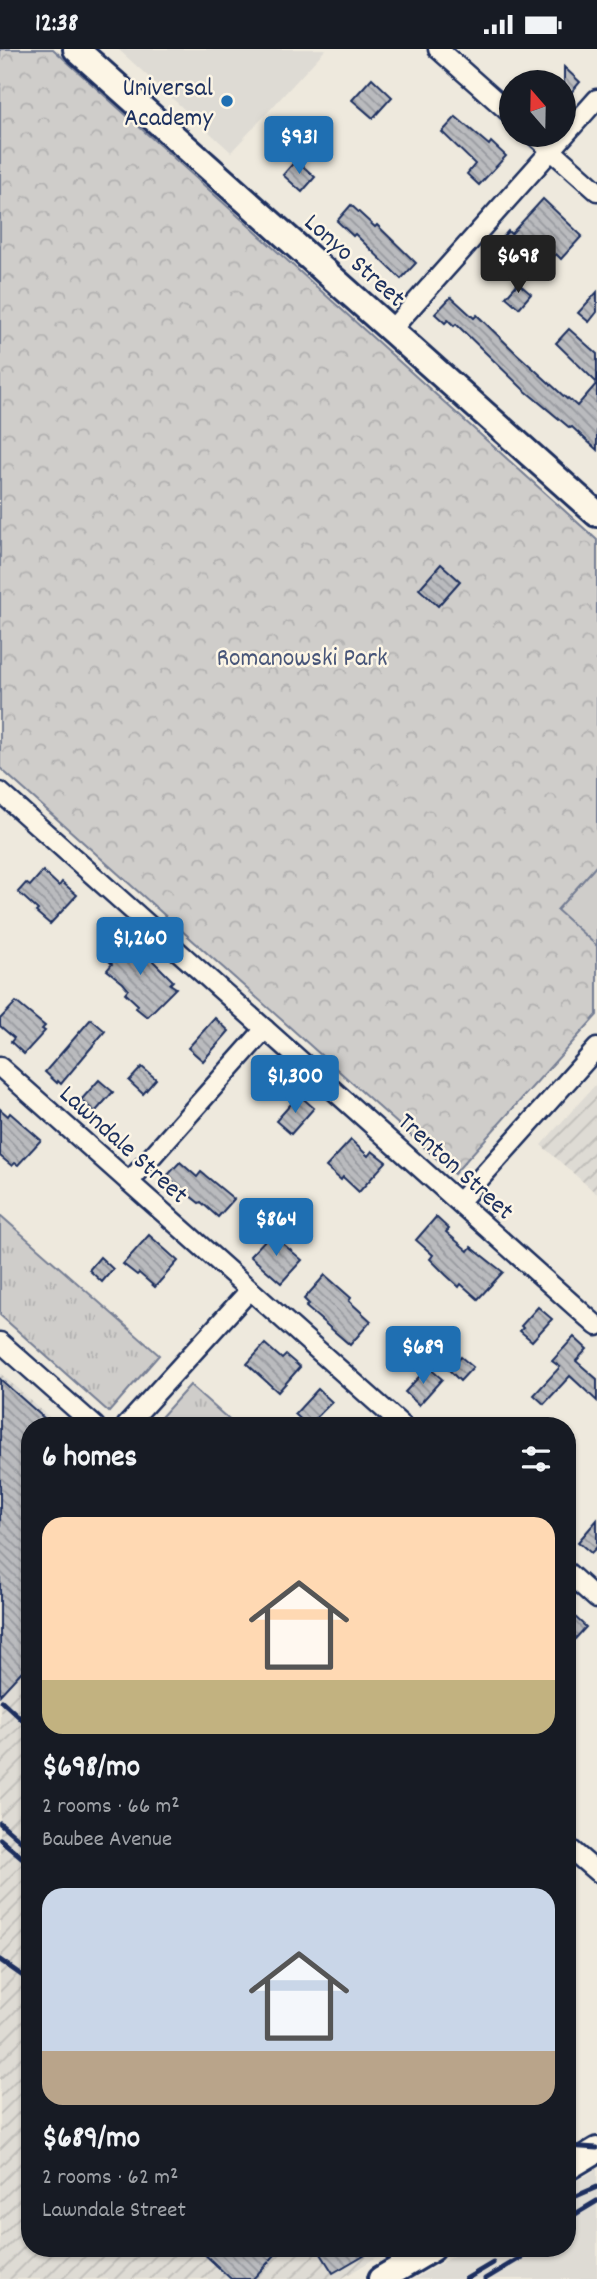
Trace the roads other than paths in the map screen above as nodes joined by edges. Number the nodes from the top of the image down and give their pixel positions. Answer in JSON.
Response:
{"nodes":[{"id":1,"x":76,"y":49,"type":"edge"},
{"id":2,"x":438,"y":49,"type":"edge"},
{"id":3,"x":597,"y":99,"type":"edge"},
{"id":4,"x":499,"y":103,"type":"edge"},
{"id":5,"x":548,"y":147,"type":"edge"},
{"id":6,"x":552,"y":150,"type":"junction"},
{"id":7,"x":597,"y":191,"type":"edge"},
{"id":8,"x":391,"y":330,"type":"junction"},
{"id":9,"x":597,"y":514,"type":"edge"},
{"id":10,"x":0,"y":792,"type":"edge"},
{"id":11,"x":265,"y":1028,"type":"junction"},
{"id":12,"x":597,"y":1048,"type":"edge"},
{"id":13,"x":0,"y":1067,"type":"edge"},
{"id":14,"x":129,"y":1182,"type":"junction"},
{"id":15,"x":459,"y":1202,"type":"junction"},
{"id":16,"x":250,"y":1290,"type":"junction"},
{"id":17,"x":597,"y":1326,"type":"edge"},
{"id":18,"x":0,"y":1342,"type":"edge"},
{"id":19,"x":85,"y":1417,"type":"edge"},
{"id":20,"x":134,"y":1417,"type":"edge"},
{"id":21,"x":393,"y":1417,"type":"edge"},
{"id":22,"x":576,"y":1580,"type":"edge"},
{"id":23,"x":597,"y":1599,"type":"edge"},
{"id":24,"x":576,"y":1854,"type":"edge"},
{"id":25,"x":597,"y":1872,"type":"edge"},
{"id":26,"x":597,"y":2150,"type":"edge"},
{"id":27,"x":576,"y":2163,"type":"edge"},
{"id":28,"x":418,"y":2257,"type":"edge"},
{"id":29,"x":381,"y":2279,"type":"edge"}],
"edges":[{"from":1,"to":8,"type":"street","name":"Lonyo Street"},
{"from":2,"to":4,"type":"street"},
{"from":3,"to":6,"type":"street"},
{"from":5,"to":6,"type":"street"},
{"from":6,"to":7,"type":"street"},
{"from":6,"to":8,"type":"street"},
{"from":8,"to":9,"type":"street","name":"Lonyo Street"},
{"from":10,"to":11,"type":"street","name":"Trenton Street"},
{"from":11,"to":14,"type":"street"},
{"from":11,"to":15,"type":"street","name":"Trenton Street"},
{"from":12,"to":15,"type":"street"},
{"from":13,"to":14,"type":"street","name":"Lawndale Street"},
{"from":14,"to":16,"type":"street","name":"Lawndale Street"},
{"from":15,"to":17,"type":"street","name":"Trenton Street"},
{"from":16,"to":20,"type":"street"},
{"from":16,"to":21,"type":"street","name":"Lawndale Street"},
{"from":18,"to":19,"type":"street"},
{"from":22,"to":23,"type":"street"},
{"from":24,"to":25,"type":"street"},
{"from":26,"to":27,"type":"street"},
{"from":28,"to":29,"type":"street"}]}
